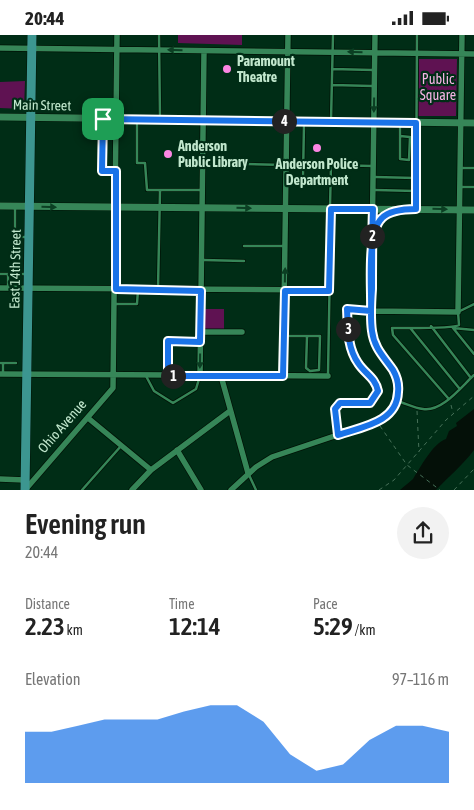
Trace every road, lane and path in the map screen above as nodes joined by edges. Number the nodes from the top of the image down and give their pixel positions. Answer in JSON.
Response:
{"nodes":[{"id":1,"x":32,"y":35,"type":"edge"},
{"id":2,"x":117,"y":35,"type":"edge"},
{"id":3,"x":159,"y":35,"type":"edge"},
{"id":4,"x":288,"y":35,"type":"edge"},
{"id":5,"x":333,"y":35,"type":"edge"},
{"id":6,"x":375,"y":35,"type":"edge"},
{"id":7,"x":417,"y":35,"type":"edge"},
{"id":8,"x":462,"y":35,"type":"edge"},
{"id":9,"x":0,"y":48,"type":"edge"},
{"id":10,"x":32,"y":48,"type":"junction"},
{"id":11,"x":116,"y":49,"type":"junction"},
{"id":12,"x":159,"y":50,"type":"junction"},
{"id":13,"x":204,"y":51,"type":"junction"},
{"id":14,"x":288,"y":52,"type":"junction"},
{"id":15,"x":333,"y":52,"type":"junction"},
{"id":16,"x":375,"y":53,"type":"junction"},
{"id":17,"x":417,"y":53,"type":"junction"},
{"id":18,"x":462,"y":54,"type":"junction"},
{"id":19,"x":474,"y":54,"type":"edge"},
{"id":20,"x":332,"y":69,"type":"junction"},
{"id":21,"x":375,"y":71,"type":"junction"},
{"id":22,"x":332,"y":85,"type":"junction"},
{"id":23,"x":375,"y":86,"type":"junction"},
{"id":24,"x":0,"y":117,"type":"edge"},
{"id":25,"x":32,"y":118,"type":"junction"},
{"id":26,"x":103,"y":119,"type":"junction"},
{"id":27,"x":116,"y":119,"type":"junction"},
{"id":28,"x":137,"y":119,"type":"junction"},
{"id":29,"x":160,"y":119,"type":"junction"},
{"id":30,"x":204,"y":120,"type":"junction"},
{"id":31,"x":287,"y":121,"type":"junction"},
{"id":32,"x":304,"y":121,"type":"junction"},
{"id":33,"x":332,"y":121,"type":"junction"},
{"id":34,"x":374,"y":122,"type":"junction"},
{"id":35,"x":400,"y":123,"type":"junction"},
{"id":36,"x":416,"y":123,"type":"junction"},
{"id":37,"x":461,"y":123,"type":"junction"},
{"id":38,"x":474,"y":123,"type":"edge"},
{"id":39,"x":400,"y":136,"type":"junction"},
{"id":40,"x":203,"y":163,"type":"junction"},
{"id":41,"x":286,"y":165,"type":"junction"},
{"id":42,"x":374,"y":166,"type":"junction"},
{"id":43,"x":460,"y":168,"type":"junction"},
{"id":44,"x":474,"y":168,"type":"edge"},
{"id":45,"x":116,"y":171,"type":"junction"},
{"id":46,"x":330,"y":177,"type":"junction"},
{"id":47,"x":373,"y":177,"type":"junction"},
{"id":48,"x":416,"y":178,"type":"junction"},
{"id":49,"x":460,"y":187,"type":"junction"},
{"id":50,"x":474,"y":187,"type":"edge"},
{"id":51,"x":202,"y":190,"type":"junction"},
{"id":52,"x":373,"y":190,"type":"junction"},
{"id":53,"x":160,"y":191,"type":"junction"},
{"id":54,"x":416,"y":191,"type":"junction"},
{"id":55,"x":0,"y":207,"type":"edge"},
{"id":56,"x":15,"y":207,"type":"junction"},
{"id":57,"x":30,"y":207,"type":"junction"},
{"id":58,"x":115,"y":207,"type":"junction"},
{"id":59,"x":202,"y":207,"type":"junction"},
{"id":60,"x":160,"y":208,"type":"junction"},
{"id":61,"x":286,"y":208,"type":"junction"},
{"id":62,"x":331,"y":209,"type":"junction"},
{"id":63,"x":373,"y":209,"type":"junction"},
{"id":64,"x":407,"y":209,"type":"junction"},
{"id":65,"x":416,"y":209,"type":"junction"},
{"id":66,"x":460,"y":209,"type":"junction"},
{"id":67,"x":474,"y":210,"type":"edge"},
{"id":68,"x":29,"y":237,"type":"junction"},
{"id":69,"x":372,"y":245,"type":"junction"},
{"id":70,"x":244,"y":246,"type":"dead end"},
{"id":71,"x":286,"y":246,"type":"junction"},
{"id":72,"x":201,"y":259,"type":"junction"},
{"id":73,"x":244,"y":261,"type":"dead end"},
{"id":74,"x":0,"y":274,"type":"edge"},
{"id":75,"x":8,"y":274,"type":"junction"},
{"id":76,"x":29,"y":274,"type":"junction"},
{"id":77,"x":0,"y":288,"type":"edge"},
{"id":78,"x":8,"y":288,"type":"junction"},
{"id":79,"x":28,"y":289,"type":"junction"},
{"id":80,"x":116,"y":289,"type":"junction"},
{"id":81,"x":138,"y":290,"type":"junction"},
{"id":82,"x":158,"y":290,"type":"junction"},
{"id":83,"x":201,"y":291,"type":"junction"},
{"id":84,"x":285,"y":291,"type":"junction"},
{"id":85,"x":329,"y":291,"type":"junction"},
{"id":86,"x":115,"y":304,"type":"junction"},
{"id":87,"x":474,"y":304,"type":"edge"},
{"id":88,"x":371,"y":311,"type":"junction"},
{"id":89,"x":458,"y":312,"type":"junction"},
{"id":90,"x":432,"y":326,"type":"junction"},
{"id":91,"x":454,"y":328,"type":"junction"},
{"id":92,"x":411,"y":329,"type":"junction"},
{"id":93,"x":474,"y":330,"type":"edge"},
{"id":94,"x":200,"y":332,"type":"junction"},
{"id":95,"x":242,"y":332,"type":"dead end"},
{"id":96,"x":307,"y":335,"type":"junction"},
{"id":97,"x":284,"y":336,"type":"junction"},
{"id":98,"x":200,"y":342,"type":"junction"},
{"id":99,"x":474,"y":354,"type":"edge"},
{"id":100,"x":1,"y":363,"type":"edge"},
{"id":101,"x":16,"y":363,"type":"dead end"},
{"id":102,"x":1,"y":375,"type":"edge"},
{"id":103,"x":27,"y":375,"type":"junction"},
{"id":104,"x":474,"y":375,"type":"edge"},
{"id":105,"x":168,"y":376,"type":"junction"},
{"id":106,"x":283,"y":376,"type":"junction"},
{"id":107,"x":328,"y":376,"type":"joint"},
{"id":108,"x":113,"y":377,"type":"junction"},
{"id":109,"x":146,"y":377,"type":"junction"},
{"id":110,"x":200,"y":377,"type":"junction"},
{"id":111,"x":221,"y":377,"type":"junction"},
{"id":112,"x":471,"y":378,"type":"junction"},
{"id":113,"x":459,"y":388,"type":"junction"},
{"id":114,"x":474,"y":396,"type":"edge"},
{"id":115,"x":448,"y":398,"type":"junction"},
{"id":116,"x":397,"y":401,"type":"junction"},
{"id":117,"x":451,"y":405,"type":"dead end"},
{"id":118,"x":416,"y":407,"type":"junction"},
{"id":119,"x":230,"y":411,"type":"junction"},
{"id":120,"x":454,"y":413,"type":"dead end"},
{"id":121,"x":88,"y":418,"type":"junction"},
{"id":122,"x":376,"y":422,"type":"junction"},
{"id":123,"x":338,"y":435,"type":"junction"},
{"id":124,"x":122,"y":445,"type":"junction"},
{"id":125,"x":177,"y":450,"type":"junction"},
{"id":126,"x":419,"y":453,"type":"junction"},
{"id":127,"x":407,"y":465,"type":"junction"},
{"id":128,"x":474,"y":469,"type":"edge"},
{"id":129,"x":151,"y":470,"type":"junction"},
{"id":130,"x":248,"y":473,"type":"junction"},
{"id":131,"x":0,"y":479,"type":"edge"},
{"id":132,"x":25,"y":480,"type":"junction"},
{"id":133,"x":25,"y":490,"type":"edge"},
{"id":134,"x":82,"y":490,"type":"edge"},
{"id":135,"x":132,"y":490,"type":"edge"},
{"id":136,"x":201,"y":490,"type":"edge"},
{"id":137,"x":231,"y":490,"type":"edge"},
{"id":138,"x":256,"y":490,"type":"edge"},
{"id":139,"x":380,"y":490,"type":"edge"},
{"id":140,"x":440,"y":490,"type":"edge"},
{"id":141,"x":454,"y":490,"type":"edge"}],
"edges":[{"from":1,"to":10,"type":"main road","name":"East 14th Street"},
{"from":2,"to":11,"type":"street"},
{"from":3,"to":12,"type":"lane"},
{"from":4,"to":14,"type":"street"},
{"from":5,"to":15,"type":"lane"},
{"from":6,"to":16,"type":"street"},
{"from":7,"to":17,"type":"lane"},
{"from":8,"to":18,"type":"street"},
{"from":9,"to":10,"type":"street"},
{"from":10,"to":11,"type":"street"},
{"from":10,"to":25,"type":"main road","name":"East 14th Street"},
{"from":11,"to":12,"type":"street"},
{"from":11,"to":27,"type":"street"},
{"from":13,"to":12,"type":"street","one_way":true},
{"from":12,"to":29,"type":"lane"},
{"from":13,"to":14,"type":"street"},
{"from":13,"to":30,"type":"street"},
{"from":14,"to":15,"type":"street"},
{"from":14,"to":31,"type":"street"},
{"from":16,"to":15,"type":"street","one_way":true},
{"from":15,"to":20,"type":"lane"},
{"from":16,"to":17,"type":"street"},
{"from":16,"to":21,"type":"street"},
{"from":17,"to":18,"type":"street"},
{"from":17,"to":36,"type":"lane"},
{"from":18,"to":19,"type":"street"},
{"from":18,"to":37,"type":"street"},
{"from":20,"to":21,"type":"lane"},
{"from":20,"to":22,"type":"lane"},
{"from":21,"to":23,"type":"street"},
{"from":22,"to":23,"type":"lane"},
{"from":22,"to":33,"type":"lane"},
{"from":23,"to":34,"type":"street","one_way":true},
{"from":24,"to":25,"type":"street","name":"Main Street"},
{"from":25,"to":26,"type":"street","name":"Main Street"},
{"from":25,"to":57,"type":"main road","name":"East 14th Street"},
{"from":26,"to":27,"type":"street","name":"Main Street"},
{"from":26,"to":45,"type":"lane"},
{"from":27,"to":28,"type":"street","name":"Main Street"},
{"from":27,"to":45,"type":"street"},
{"from":28,"to":29,"type":"street","name":"Main Street"},
{"from":28,"to":53,"type":"lane"},
{"from":29,"to":30,"type":"street","name":"Main Street"},
{"from":30,"to":31,"type":"street","name":"Main Street"},
{"from":30,"to":40,"type":"street"},
{"from":31,"to":32,"type":"street","name":"Main Street"},
{"from":31,"to":41,"type":"street"},
{"from":32,"to":33,"type":"street","name":"Main Street"},
{"from":32,"to":46,"type":"lane"},
{"from":33,"to":34,"type":"street","name":"Main Street"},
{"from":34,"to":35,"type":"street","name":"Main Street"},
{"from":34,"to":42,"type":"street"},
{"from":35,"to":36,"type":"street","name":"Main Street"},
{"from":35,"to":39,"type":"lane"},
{"from":36,"to":37,"type":"street","name":"Main Street"},
{"from":36,"to":48,"type":"lane"},
{"from":37,"to":38,"type":"street","name":"Main Street"},
{"from":37,"to":43,"type":"street"},
{"from":39,"to":39,"type":"lane"},
{"from":40,"to":41,"type":"lane"},
{"from":40,"to":51,"type":"street"},
{"from":41,"to":61,"type":"street"},
{"from":42,"to":46,"type":"lane"},
{"from":42,"to":47,"type":"street"},
{"from":43,"to":44,"type":"lane"},
{"from":43,"to":49,"type":"street"},
{"from":45,"to":58,"type":"street"},
{"from":46,"to":62,"type":"lane"},
{"from":47,"to":48,"type":"lane"},
{"from":47,"to":52,"type":"street"},
{"from":48,"to":54,"type":"lane"},
{"from":49,"to":50,"type":"lane"},
{"from":49,"to":66,"type":"street"},
{"from":51,"to":53,"type":"lane"},
{"from":51,"to":59,"type":"street"},
{"from":52,"to":54,"type":"lane"},
{"from":52,"to":63,"type":"street"},
{"from":53,"to":60,"type":"lane"},
{"from":54,"to":65,"type":"lane"},
{"from":55,"to":56,"type":"street"},
{"from":56,"to":57,"type":"street"},
{"from":56,"to":68,"type":"lane"},
{"from":57,"to":58,"type":"street","one_way":true},
{"from":57,"to":68,"type":"main road","name":"East 14th Street"},
{"from":58,"to":60,"type":"street"},
{"from":58,"to":80,"type":"street"},
{"from":59,"to":60,"type":"street"},
{"from":59,"to":61,"type":"street","one_way":true},
{"from":59,"to":72,"type":"street"},
{"from":60,"to":82,"type":"lane"},
{"from":61,"to":62,"type":"street"},
{"from":61,"to":71,"type":"street"},
{"from":62,"to":63,"type":"street"},
{"from":62,"to":85,"type":"lane"},
{"from":63,"to":64,"type":"street"},
{"from":63,"to":69,"type":"street"},
{"from":64,"to":65,"type":"street"},
{"from":64,"to":69,"type":"street"},
{"from":65,"to":66,"type":"street","one_way":true},
{"from":66,"to":67,"type":"street"},
{"from":66,"to":89,"type":"street"},
{"from":68,"to":76,"type":"main road","name":"East 14th Street"},
{"from":69,"to":88,"type":"street"},
{"from":70,"to":71,"type":"lane"},
{"from":84,"to":71,"type":"street","one_way":true},
{"from":72,"to":73,"type":"lane"},
{"from":72,"to":83,"type":"street"},
{"from":74,"to":75,"type":"lane"},
{"from":75,"to":76,"type":"lane"},
{"from":75,"to":78,"type":"lane"},
{"from":76,"to":79,"type":"main road","name":"East 14th Street"},
{"from":77,"to":78,"type":"street"},
{"from":78,"to":79,"type":"street"},
{"from":79,"to":80,"type":"street"},
{"from":79,"to":103,"type":"main road","name":"East 14th Street"},
{"from":80,"to":81,"type":"street"},
{"from":80,"to":86,"type":"street"},
{"from":81,"to":82,"type":"street"},
{"from":81,"to":86,"type":"lane"},
{"from":82,"to":83,"type":"street"},
{"from":83,"to":84,"type":"street"},
{"from":83,"to":94,"type":"street"},
{"from":84,"to":85,"type":"street"},
{"from":84,"to":97,"type":"street"},
{"from":85,"to":107,"type":"lane"},
{"from":86,"to":108,"type":"street"},
{"from":87,"to":89,"type":"lane"},
{"from":88,"to":89,"type":"street"},
{"from":88,"to":116,"type":"street"},
{"from":88,"to":123,"type":"lane"},
{"from":89,"to":91,"type":"lane"},
{"from":90,"to":91,"type":"lane"},
{"from":90,"to":92,"type":"lane"},
{"from":90,"to":112,"type":"lane"},
{"from":91,"to":93,"type":"lane"},
{"from":91,"to":99,"type":"lane"},
{"from":92,"to":113,"type":"lane"},
{"from":92,"to":115,"type":"lane"},
{"from":94,"to":95,"type":"street"},
{"from":94,"to":98,"type":"street"},
{"from":96,"to":96,"type":"lane"},
{"from":96,"to":97,"type":"lane"},
{"from":97,"to":106,"type":"street"},
{"from":98,"to":105,"type":"lane"},
{"from":98,"to":110,"type":"street","one_way":true},
{"from":100,"to":101,"type":"lane"},
{"from":100,"to":102,"type":"lane"},
{"from":102,"to":103,"type":"street"},
{"from":103,"to":108,"type":"street"},
{"from":103,"to":132,"type":"main road","name":"East 14th Street"},
{"from":104,"to":112,"type":"lane"},
{"from":105,"to":109,"type":"street"},
{"from":105,"to":110,"type":"street"},
{"from":106,"to":107,"type":"street"},
{"from":106,"to":111,"type":"street"},
{"from":108,"to":109,"type":"street"},
{"from":108,"to":121,"type":"street","name":"Ohio Avenue"},
{"from":109,"to":110,"type":"lane"},
{"from":110,"to":111,"type":"street"},
{"from":111,"to":119,"type":"street"},
{"from":112,"to":113,"type":"lane"},
{"from":113,"to":115,"type":"lane"},
{"from":114,"to":126,"type":"path"},
{"from":115,"to":118,"type":"lane"},
{"from":116,"to":118,"type":"lane"},
{"from":116,"to":122,"type":"street"},
{"from":117,"to":120,"type":"path"},
{"from":118,"to":126,"type":"path"},
{"from":119,"to":125,"type":"street"},
{"from":119,"to":130,"type":"street"},
{"from":121,"to":124,"type":"street"},
{"from":121,"to":133,"type":"street","name":"Ohio Avenue"},
{"from":122,"to":123,"type":"street"},
{"from":122,"to":127,"type":"path"},
{"from":123,"to":130,"type":"street"},
{"from":124,"to":129,"type":"street"},
{"from":124,"to":134,"type":"lane"},
{"from":125,"to":129,"type":"street"},
{"from":125,"to":136,"type":"street"},
{"from":126,"to":127,"type":"path"},
{"from":127,"to":139,"type":"path"},
{"from":127,"to":140,"type":"path"},
{"from":128,"to":141,"type":"path"},
{"from":129,"to":135,"type":"street"},
{"from":130,"to":137,"type":"street"},
{"from":130,"to":138,"type":"lane"},
{"from":131,"to":132,"type":"street"},
{"from":132,"to":133,"type":"main road","name":"East 14th Street"}]}
